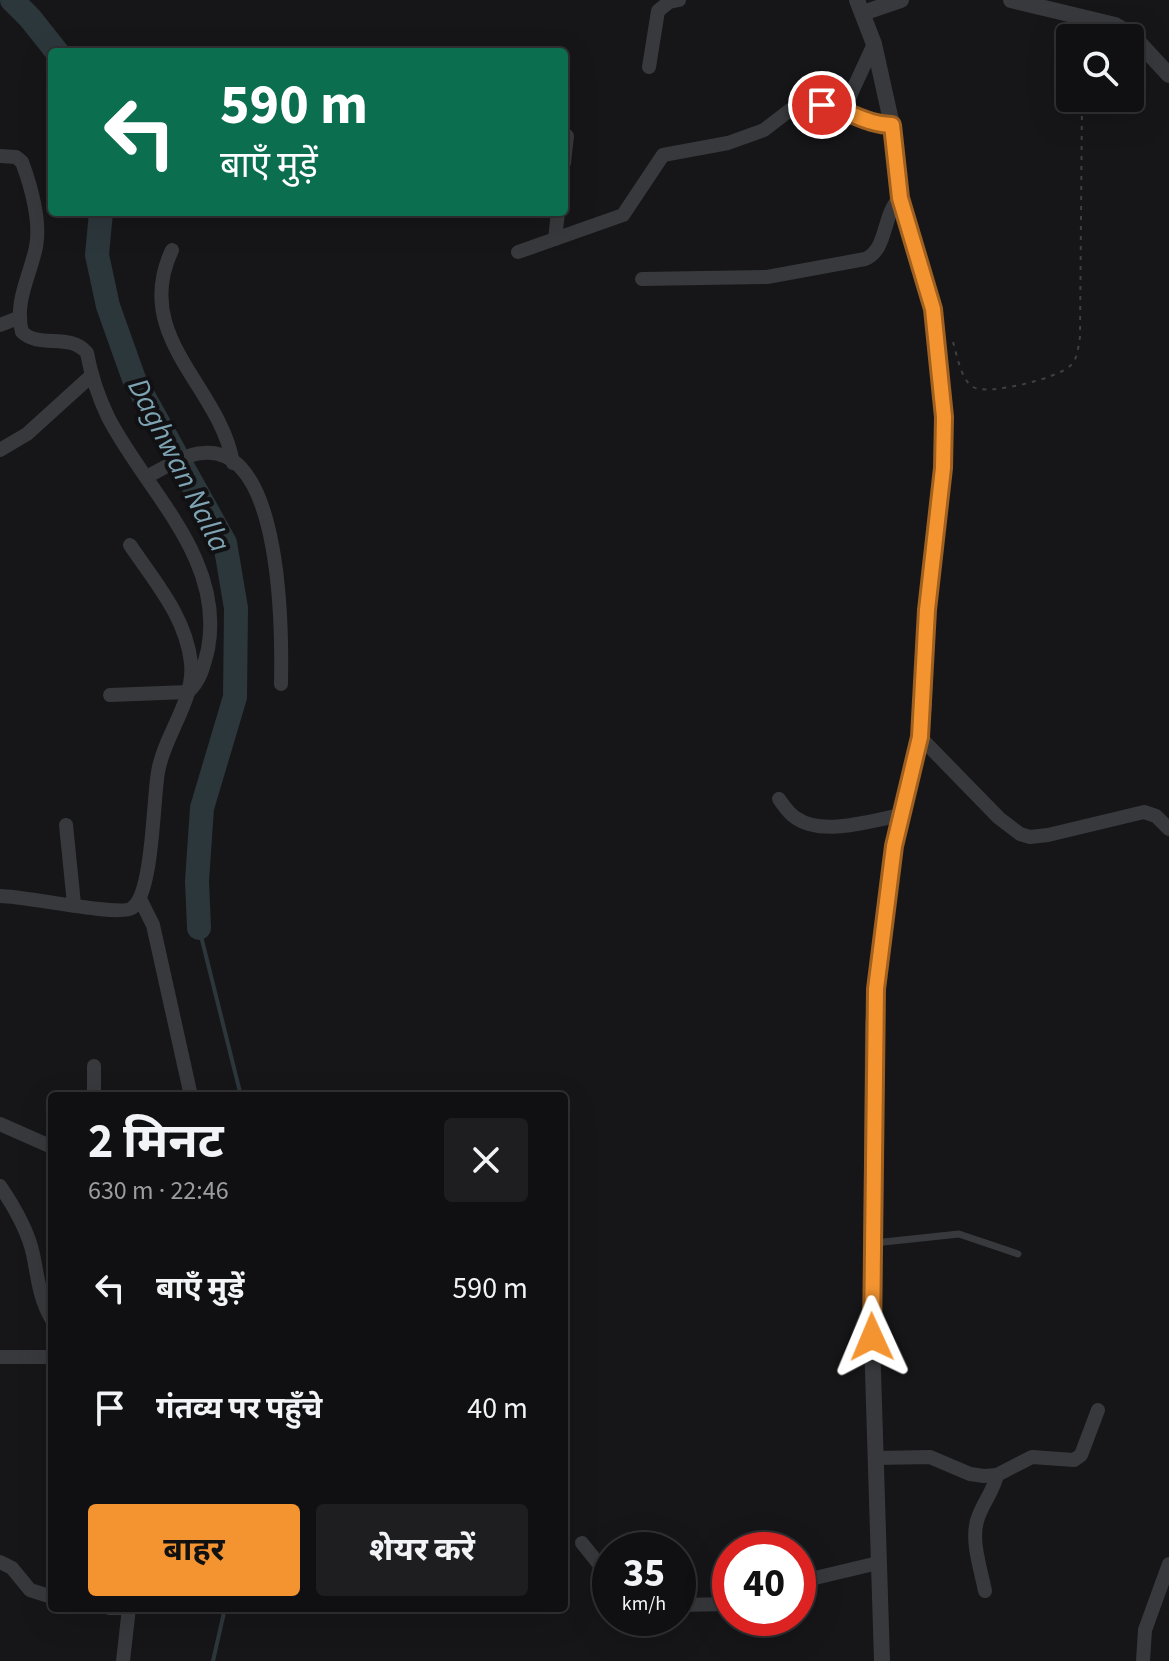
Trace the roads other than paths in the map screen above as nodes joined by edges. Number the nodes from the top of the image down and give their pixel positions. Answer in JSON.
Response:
{"nodes":[{"id":1,"x":679,"y":0,"type":"edge"},
{"id":2,"x":901,"y":0,"type":"edge"},
{"id":3,"x":1011,"y":0,"type":"edge"},
{"id":4,"x":1067,"y":6,"type":"edge"},
{"id":5,"x":860,"y":7,"type":"edge"},
{"id":6,"x":874,"y":44,"type":"junction"},
{"id":7,"x":649,"y":67,"type":"dead end"},
{"id":8,"x":1169,"y":75,"type":"edge"},
{"id":9,"x":843,"y":111,"type":"junction"},
{"id":10,"x":892,"y":125,"type":"junction"},
{"id":11,"x":0,"y":156,"type":"edge"},
{"id":12,"x":900,"y":198,"type":"junction"},
{"id":13,"x":558,"y":216,"type":"edge"},
{"id":14,"x":555,"y":239,"type":"junction"},
{"id":15,"x":172,"y":250,"type":"dead end"},
{"id":16,"x":518,"y":252,"type":"dead end"},
{"id":17,"x":642,"y":279,"type":"dead end"},
{"id":18,"x":18,"y":318,"type":"junction"},
{"id":19,"x":0,"y":325,"type":"edge"},
{"id":20,"x":91,"y":376,"type":"junction"},
{"id":21,"x":0,"y":450,"type":"edge"},
{"id":22,"x":233,"y":463,"type":"junction"},
{"id":23,"x":146,"y":477,"type":"junction"},
{"id":24,"x":130,"y":545,"type":"dead end"},
{"id":25,"x":281,"y":684,"type":"dead end"},
{"id":26,"x":188,"y":692,"type":"junction"},
{"id":27,"x":110,"y":695,"type":"dead end"},
{"id":28,"x":920,"y":737,"type":"junction"},
{"id":29,"x":779,"y":799,"type":"dead end"},
{"id":30,"x":902,"y":815,"type":"junction"},
{"id":31,"x":66,"y":825,"type":"dead end"},
{"id":32,"x":1169,"y":829,"type":"edge"},
{"id":33,"x":0,"y":896,"type":"edge"},
{"id":34,"x":140,"y":899,"type":"junction"},
{"id":35,"x":74,"y":904,"type":"junction"},
{"id":36,"x":94,"y":1066,"type":"dead end"},
{"id":37,"x":94,"y":1092,"type":"edge"},
{"id":38,"x":190,"y":1092,"type":"edge"},
{"id":39,"x":0,"y":1124,"type":"edge"},
{"id":40,"x":48,"y":1145,"type":"edge"},
{"id":41,"x":0,"y":1186,"type":"edge"},
{"id":42,"x":871,"y":1243,"type":"junction"},
{"id":43,"x":1018,"y":1254,"type":"dead end"},
{"id":44,"x":48,"y":1310,"type":"edge"},
{"id":45,"x":0,"y":1357,"type":"edge"},
{"id":46,"x":48,"y":1357,"type":"edge"},
{"id":47,"x":1098,"y":1410,"type":"dead end"},
{"id":48,"x":876,"y":1458,"type":"junction"},
{"id":49,"x":997,"y":1475,"type":"junction"},
{"id":50,"x":582,"y":1543,"type":"dead end"},
{"id":51,"x":592,"y":1556,"type":"edge"},
{"id":52,"x":0,"y":1562,"type":"edge"},
{"id":53,"x":878,"y":1563,"type":"junction"},
{"id":54,"x":1169,"y":1564,"type":"edge"},
{"id":55,"x":816,"y":1578,"type":"edge"},
{"id":56,"x":985,"y":1591,"type":"dead end"},
{"id":57,"x":48,"y":1596,"type":"edge"},
{"id":58,"x":129,"y":1612,"type":"edge"},
{"id":59,"x":123,"y":1661,"type":"edge"},
{"id":60,"x":882,"y":1661,"type":"edge"},
{"id":61,"x":1143,"y":1661,"type":"edge"}],
"edges":[{"from":1,"to":7,"type":"street"},
{"from":2,"to":5,"type":"street"},
{"from":3,"to":4,"type":"street"},
{"from":4,"to":8,"type":"street"},
{"from":5,"to":6,"type":"street"},
{"from":6,"to":9,"type":"street"},
{"from":6,"to":10,"type":"street"},
{"from":9,"to":10,"type":"street"},
{"from":9,"to":14,"type":"street"},
{"from":10,"to":12,"type":"street"},
{"from":11,"to":18,"type":"street"},
{"from":12,"to":17,"type":"street"},
{"from":12,"to":28,"type":"street"},
{"from":13,"to":14,"type":"street"},
{"from":14,"to":16,"type":"street"},
{"from":15,"to":22,"type":"street"},
{"from":18,"to":19,"type":"street"},
{"from":18,"to":20,"type":"street"},
{"from":20,"to":21,"type":"street"},
{"from":20,"to":23,"type":"street"},
{"from":22,"to":23,"type":"street"},
{"from":22,"to":25,"type":"street"},
{"from":23,"to":26,"type":"street"},
{"from":24,"to":26,"type":"street"},
{"from":26,"to":27,"type":"street"},
{"from":26,"to":34,"type":"street"},
{"from":28,"to":30,"type":"street"},
{"from":28,"to":32,"type":"street"},
{"from":29,"to":30,"type":"street"},
{"from":30,"to":42,"type":"street"},
{"from":31,"to":35,"type":"street"},
{"from":33,"to":35,"type":"street"},
{"from":34,"to":35,"type":"street"},
{"from":34,"to":38,"type":"street"},
{"from":36,"to":37,"type":"street"},
{"from":39,"to":40,"type":"street"},
{"from":41,"to":44,"type":"street"},
{"from":42,"to":43,"type":"lane"},
{"from":42,"to":48,"type":"street"},
{"from":45,"to":46,"type":"street"},
{"from":47,"to":49,"type":"street"},
{"from":48,"to":49,"type":"street"},
{"from":48,"to":53,"type":"street"},
{"from":49,"to":56,"type":"street"},
{"from":50,"to":51,"type":"street"},
{"from":52,"to":57,"type":"street"},
{"from":53,"to":55,"type":"street"},
{"from":53,"to":60,"type":"street"},
{"from":54,"to":61,"type":"street"},
{"from":58,"to":59,"type":"street"}]}
